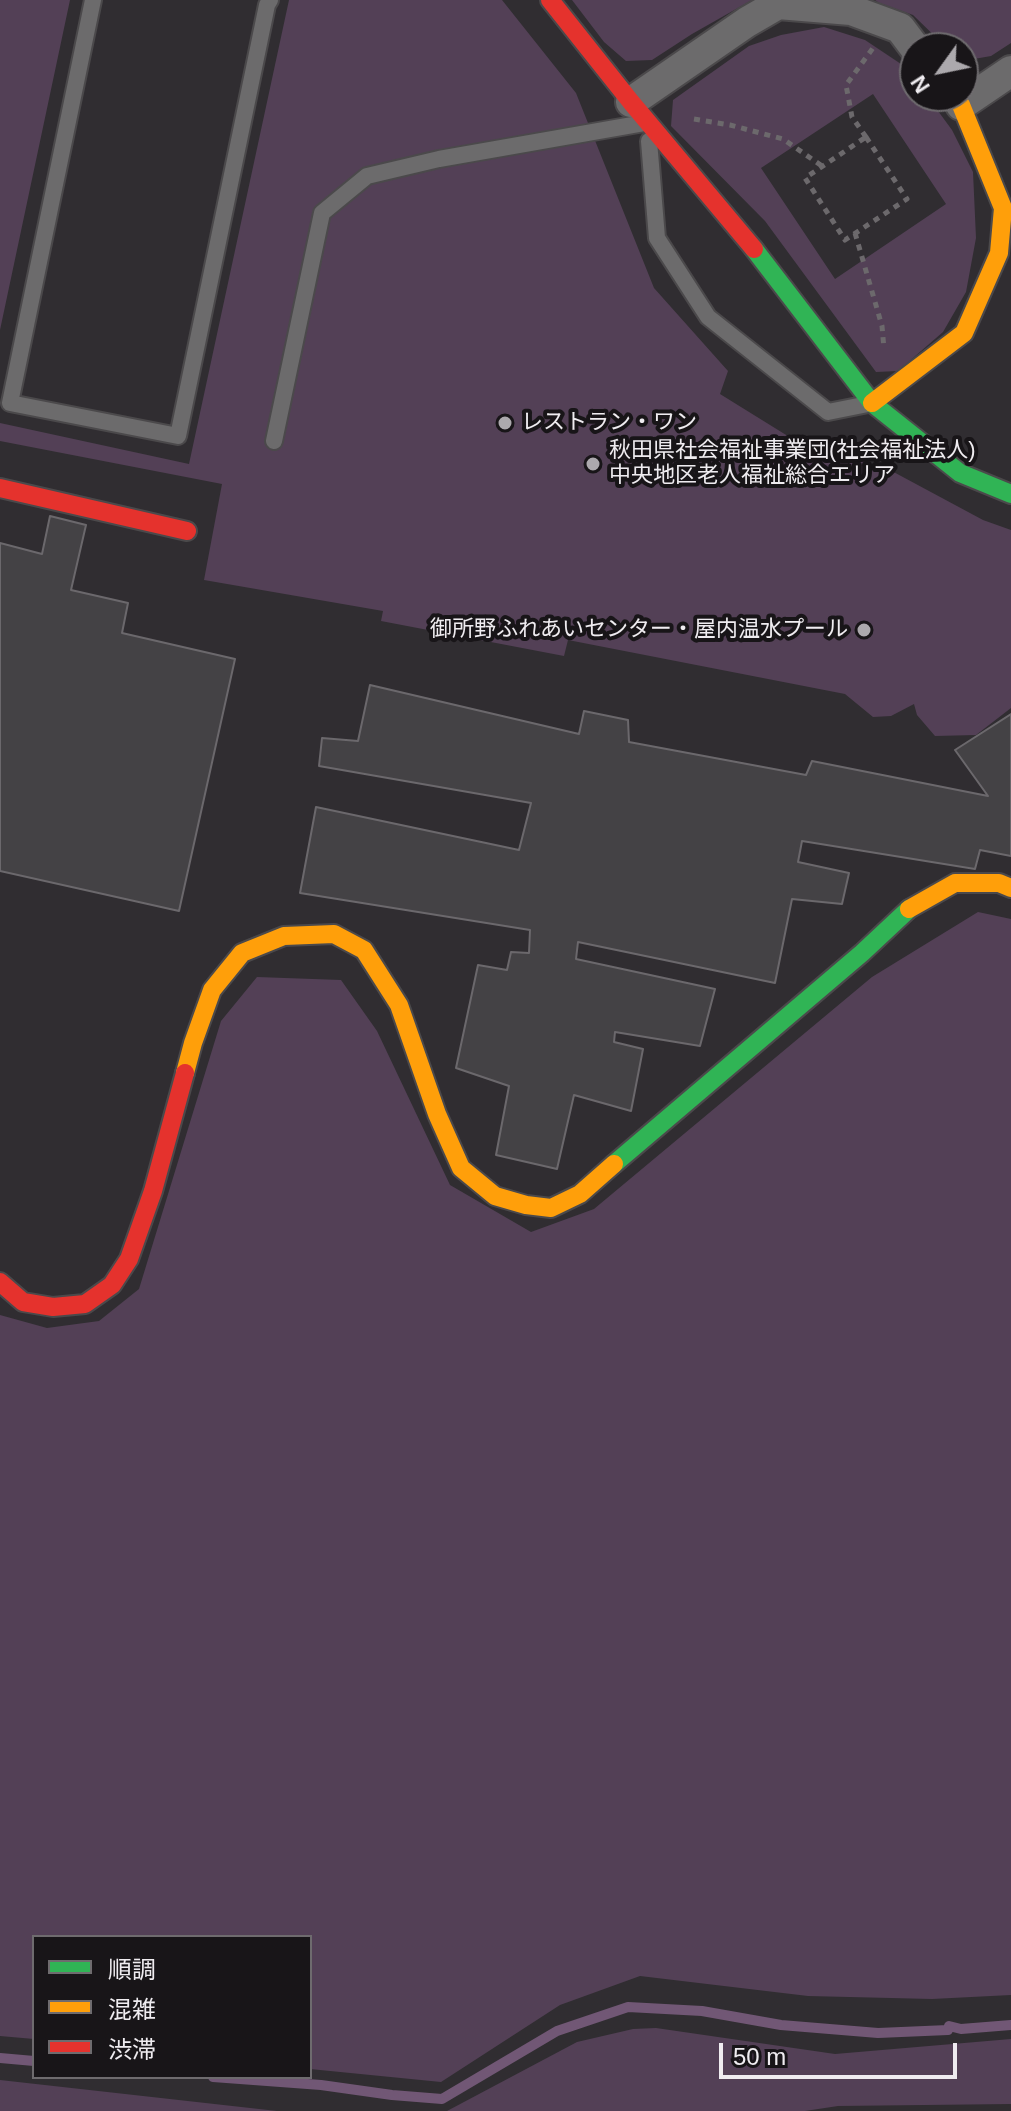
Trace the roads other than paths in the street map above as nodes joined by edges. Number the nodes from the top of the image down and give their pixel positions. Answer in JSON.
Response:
{"nodes":[{"id":1,"x":93,"y":0,"type":"edge"},
{"id":2,"x":270,"y":0,"type":"edge"},
{"id":3,"x":550,"y":0,"type":"edge"},
{"id":4,"x":903,"y":32,"type":"edge"},
{"id":5,"x":1011,"y":71,"type":"edge"},
{"id":6,"x":979,"y":89,"type":"edge"},
{"id":7,"x":639,"y":112,"type":"junction"},
{"id":8,"x":962,"y":112,"type":"edge"},
{"id":9,"x":872,"y":403,"type":"junction"},
{"id":10,"x":274,"y":441,"type":"dead end"},
{"id":11,"x":0,"y":488,"type":"edge"},
{"id":12,"x":1011,"y":494,"type":"edge"},
{"id":13,"x":187,"y":531,"type":"dead end"},
{"id":14,"x":1011,"y":888,"type":"edge"},
{"id":15,"x":0,"y":1282,"type":"edge"}],
"edges":[{"from":1,"to":2,"type":"lane"},
{"from":3,"to":7,"type":"street"},
{"from":4,"to":7,"type":"street"},
{"from":5,"to":6,"type":"street"},
{"from":7,"to":9,"type":"street"},
{"from":7,"to":9,"type":"lane"},
{"from":7,"to":10,"type":"lane"},
{"from":8,"to":9,"type":"street"},
{"from":9,"to":12,"type":"street"},
{"from":11,"to":13,"type":"street"},
{"from":14,"to":15,"type":"street"}]}
